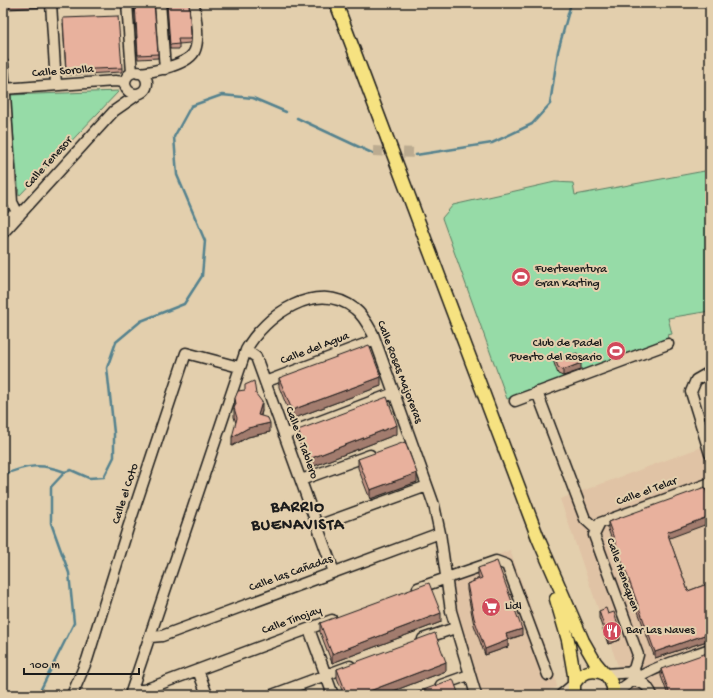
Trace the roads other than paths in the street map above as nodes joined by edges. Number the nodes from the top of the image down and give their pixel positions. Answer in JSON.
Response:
{"nodes":[{"id":1,"x":50,"y":3,"type":"edge"},
{"id":2,"x":126,"y":3,"type":"edge"},
{"id":3,"x":160,"y":3,"type":"edge"},
{"id":4,"x":194,"y":3,"type":"edge"},
{"id":5,"x":336,"y":3,"type":"edge"},
{"id":6,"x":3,"y":64,"type":"edge"},
{"id":7,"x":164,"y":69,"type":"junction"},
{"id":8,"x":135,"y":73,"type":"junction"},
{"id":9,"x":125,"y":84,"type":"junction"},
{"id":10,"x":56,"y":85,"type":"junction"},
{"id":11,"x":4,"y":89,"type":"edge"},
{"id":12,"x":143,"y":91,"type":"junction"},
{"id":13,"x":114,"y":111,"type":"junction"},
{"id":14,"x":19,"y":216,"type":"junction"},
{"id":15,"x":3,"y":217,"type":"edge"},
{"id":16,"x":3,"y":233,"type":"edge"},
{"id":17,"x":375,"y":340,"type":"junction"},
{"id":18,"x":668,"y":344,"type":"dead end"},
{"id":19,"x":246,"y":350,"type":"junction"},
{"id":20,"x":239,"y":367,"type":"junction"},
{"id":21,"x":710,"y":372,"type":"edge"},
{"id":22,"x":265,"y":382,"type":"junction"},
{"id":23,"x":537,"y":392,"type":"junction"},
{"id":24,"x":394,"y":393,"type":"junction"},
{"id":25,"x":515,"y":401,"type":"dead end"},
{"id":26,"x":284,"y":435,"type":"junction"},
{"id":27,"x":380,"y":451,"type":"edge"},
{"id":28,"x":710,"y":454,"type":"edge"},
{"id":29,"x":301,"y":480,"type":"junction"},
{"id":30,"x":710,"y":483,"type":"edge"},
{"id":31,"x":427,"y":486,"type":"junction"},
{"id":32,"x":317,"y":526,"type":"junction"},
{"id":33,"x":596,"y":528,"type":"junction"},
{"id":34,"x":440,"y":533,"type":"junction"},
{"id":35,"x":538,"y":538,"type":"junction"},
{"id":36,"x":334,"y":572,"type":"junction"},
{"id":37,"x":446,"y":580,"type":"junction"},
{"id":38,"x":405,"y":593,"type":"edge"},
{"id":39,"x":338,"y":618,"type":"edge"},
{"id":40,"x":455,"y":628,"type":"junction"},
{"id":41,"x":309,"y":629,"type":"junction"},
{"id":42,"x":150,"y":637,"type":"junction"},
{"id":43,"x":412,"y":643,"type":"edge"},
{"id":44,"x":710,"y":649,"type":"edge"},
{"id":45,"x":362,"y":662,"type":"edge"},
{"id":46,"x":198,"y":670,"type":"junction"},
{"id":47,"x":605,"y":674,"type":"junction"},
{"id":48,"x":326,"y":675,"type":"junction"},
{"id":49,"x":469,"y":675,"type":"junction"},
{"id":50,"x":548,"y":675,"type":"dead end"},
{"id":51,"x":631,"y":677,"type":"junction"},
{"id":52,"x":434,"y":687,"type":"edge"},
{"id":53,"x":574,"y":690,"type":"edge"},
{"id":54,"x":131,"y":692,"type":"edge"},
{"id":55,"x":72,"y":695,"type":"edge"},
{"id":56,"x":207,"y":695,"type":"edge"},
{"id":57,"x":272,"y":695,"type":"edge"},
{"id":58,"x":333,"y":695,"type":"edge"},
{"id":59,"x":476,"y":695,"type":"edge"},
{"id":60,"x":561,"y":695,"type":"edge"},
{"id":61,"x":613,"y":695,"type":"edge"},
{"id":62,"x":652,"y":695,"type":"edge"}],
"edges":[{"from":1,"to":10,"type":"street"},
{"from":2,"to":8,"type":"street"},
{"from":3,"to":7,"type":"street"},
{"from":4,"to":7,"type":"street"},
{"from":5,"to":35,"type":"main road"},
{"from":6,"to":11,"type":"street"},
{"from":7,"to":8,"type":"street"},
{"from":7,"to":12,"type":"street","name":"Calle Tenesor"},
{"from":8,"to":9,"type":"street"},
{"from":8,"to":12,"type":"street"},
{"from":9,"to":10,"type":"street","name":"Calle Sorolla"},
{"from":9,"to":12,"type":"street"},
{"from":9,"to":13,"type":"street","name":"Calle Tenesor"},
{"from":10,"to":11,"type":"street","name":"Calle Sorolla"},
{"from":11,"to":14,"type":"street"},
{"from":12,"to":13,"type":"street","name":"Calle Tenesor"},
{"from":13,"to":14,"type":"street","name":"Calle Tenesor"},
{"from":14,"to":15,"type":"street"},
{"from":14,"to":16,"type":"street","name":"Calle Tenesor"},
{"from":17,"to":19,"type":"street","name":"Calle Rosas Majoreras"},
{"from":17,"to":22,"type":"street","name":"Calle del Agua"},
{"from":17,"to":24,"type":"street","name":"Calle Rosas Majoreras"},
{"from":18,"to":23,"type":"street"},
{"from":19,"to":20,"type":"street","name":"Calle Rosas Majoreras"},
{"from":19,"to":22,"type":"street","name":"Calle el Tablero"},
{"from":20,"to":42,"type":"street","name":"Calle Rosas Majoreras"},
{"from":20,"to":55,"type":"street","name":"Calle el Coto"},
{"from":21,"to":28,"type":"street"},
{"from":22,"to":26,"type":"street","name":"Calle el Tablero"},
{"from":23,"to":25,"type":"street"},
{"from":23,"to":33,"type":"street"},
{"from":24,"to":26,"type":"street"},
{"from":24,"to":31,"type":"street","name":"Calle Rosas Majoreras"},
{"from":26,"to":29,"type":"street","name":"Calle el Tablero"},
{"from":27,"to":29,"type":"street"},
{"from":29,"to":32,"type":"street","name":"Calle el Tablero"},
{"from":30,"to":33,"type":"street","name":"Calle el Telar"},
{"from":31,"to":32,"type":"street"},
{"from":31,"to":34,"type":"street","name":"Calle Rosas Majoreras"},
{"from":32,"to":36,"type":"street","name":"Calle el Tablero"},
{"from":33,"to":51,"type":"street","name":"Calle Henequen"},
{"from":34,"to":36,"type":"street","name":"Calle las Cañadas"},
{"from":34,"to":37,"type":"street","name":"Calle Rosas Majoreras"},
{"from":35,"to":47,"type":"main road"},
{"from":35,"to":53,"type":"main road"},
{"from":36,"to":42,"type":"street","name":"Calle las Cañadas"},
{"from":37,"to":38,"type":"street"},
{"from":37,"to":40,"type":"street","name":"Calle Rosas Majoreras"},
{"from":37,"to":50,"type":"street"},
{"from":39,"to":41,"type":"street","name":"Calle Tinojay"},
{"from":40,"to":43,"type":"street"},
{"from":40,"to":49,"type":"street","name":"Calle Rosas Majoreras"},
{"from":41,"to":46,"type":"street","name":"Calle Tinojay"},
{"from":41,"to":48,"type":"street"},
{"from":42,"to":54,"type":"street","name":"Calle Rosas Majoreras"},
{"from":44,"to":51,"type":"street"},
{"from":45,"to":48,"type":"street"},
{"from":46,"to":54,"type":"street","name":"Calle Tinojay"},
{"from":46,"to":56,"type":"street"},
{"from":47,"to":51,"type":"street"},
{"from":47,"to":53,"type":"main road"},
{"from":47,"to":61,"type":"main road"},
{"from":48,"to":57,"type":"street"},
{"from":48,"to":58,"type":"street"},
{"from":49,"to":52,"type":"street"},
{"from":49,"to":59,"type":"street","name":"Calle Rosas Majoreras"},
{"from":51,"to":61,"type":"street"},
{"from":51,"to":62,"type":"street"},
{"from":53,"to":60,"type":"street"}]}
